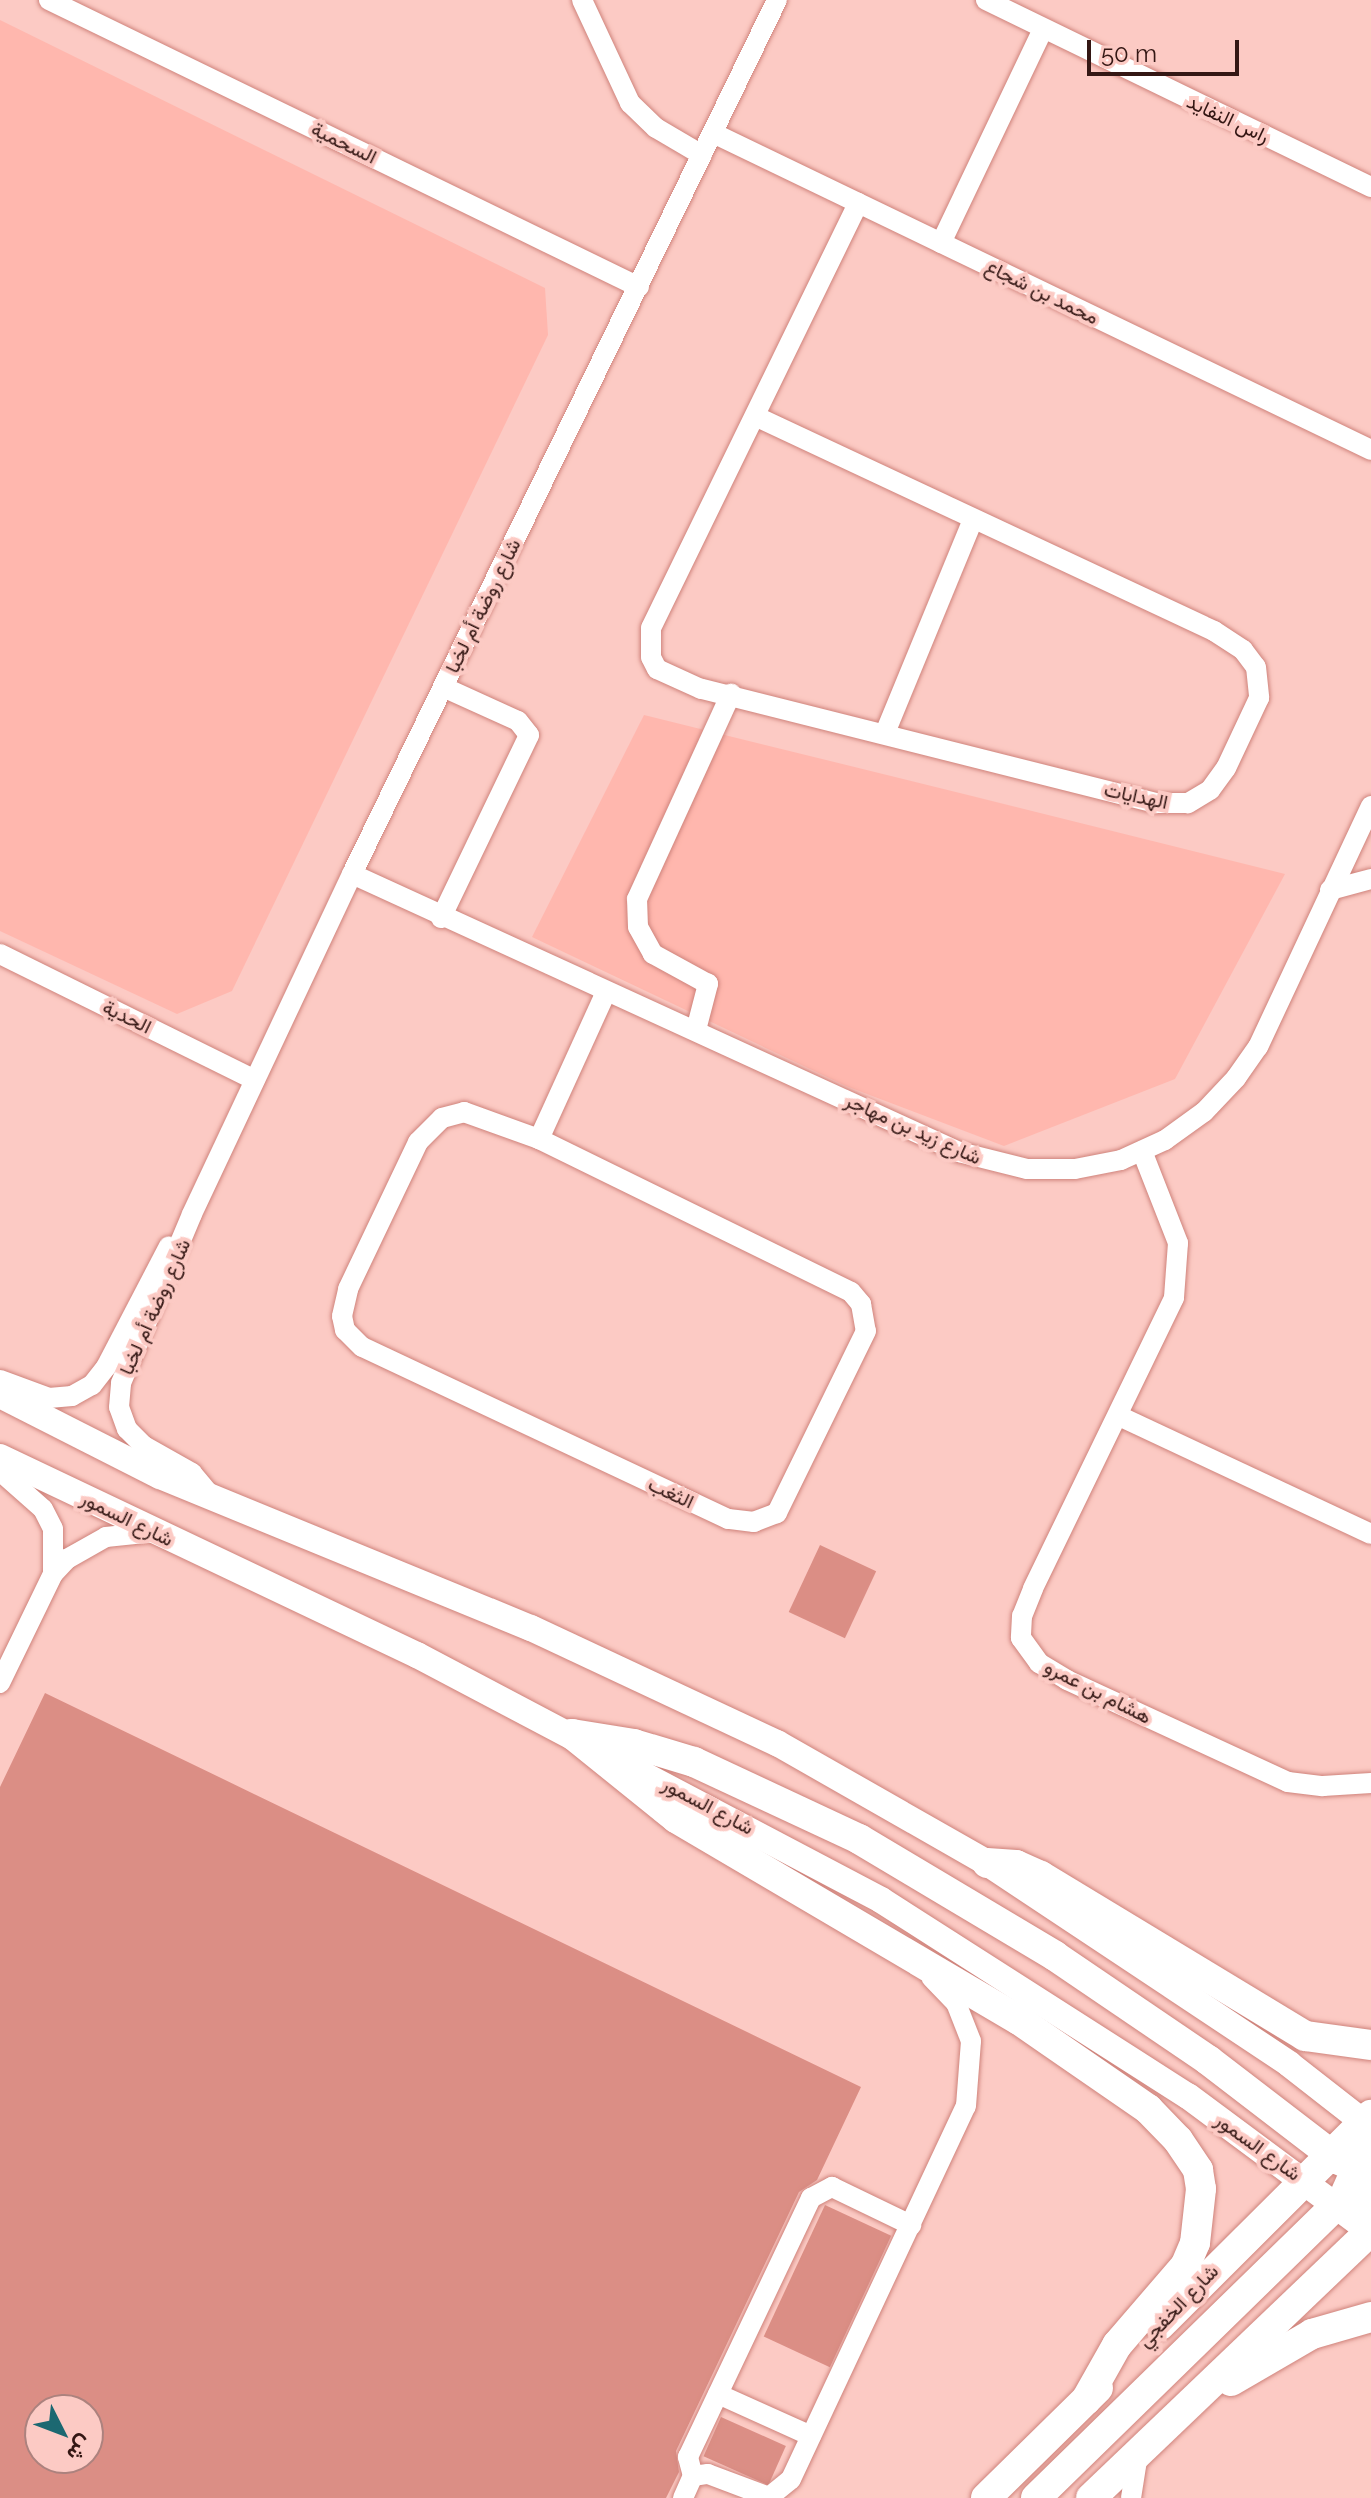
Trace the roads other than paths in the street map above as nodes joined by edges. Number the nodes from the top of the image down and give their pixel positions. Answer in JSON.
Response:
{"nodes":[{"id":1,"x":49,"y":0,"type":"edge"},
{"id":2,"x":582,"y":0,"type":"edge"},
{"id":3,"x":777,"y":0,"type":"edge"},
{"id":4,"x":986,"y":0,"type":"edge"},
{"id":5,"x":1042,"y":31,"type":"junction"},
{"id":6,"x":713,"y":133,"type":"junction"},
{"id":7,"x":702,"y":155,"type":"junction"},
{"id":8,"x":1371,"y":187,"type":"edge"},
{"id":9,"x":858,"y":203,"type":"junction"},
{"id":10,"x":941,"y":243,"type":"junction"},
{"id":11,"x":639,"y":287,"type":"junction"},
{"id":12,"x":757,"y":417,"type":"junction"},
{"id":13,"x":1371,"y":450,"type":"edge"},
{"id":14,"x":973,"y":520,"type":"junction"},
{"id":15,"x":443,"y":687,"type":"junction"},
{"id":16,"x":731,"y":694,"type":"junction"},
{"id":17,"x":885,"y":733,"type":"junction"},
{"id":18,"x":1371,"y":806,"type":"edge"},
{"id":19,"x":352,"y":874,"type":"junction"},
{"id":20,"x":1371,"y":879,"type":"edge"},
{"id":21,"x":1330,"y":890,"type":"junction"},
{"id":22,"x":441,"y":918,"type":"junction"},
{"id":23,"x":0,"y":954,"type":"edge"},
{"id":24,"x":606,"y":992,"type":"junction"},
{"id":25,"x":696,"y":1030,"type":"junction"},
{"id":26,"x":255,"y":1080,"type":"junction"},
{"id":27,"x":539,"y":1139,"type":"junction"},
{"id":28,"x":1142,"y":1151,"type":"junction"},
{"id":29,"x":192,"y":1214,"type":"junction"},
{"id":30,"x":0,"y":1380,"type":"edge"},
{"id":31,"x":0,"y":1395,"type":"edge"},
{"id":32,"x":1119,"y":1416,"type":"junction"},
{"id":33,"x":0,"y":1457,"type":"edge"},
{"id":34,"x":0,"y":1471,"type":"edge"},
{"id":35,"x":213,"y":1500,"type":"junction"},
{"id":36,"x":154,"y":1532,"type":"junction"},
{"id":37,"x":1371,"y":1534,"type":"edge"},
{"id":38,"x":53,"y":1574,"type":"junction"},
{"id":39,"x":0,"y":1683,"type":"edge"},
{"id":40,"x":572,"y":1734,"type":"junction"},
{"id":41,"x":1371,"y":1783,"type":"edge"},
{"id":42,"x":987,"y":1863,"type":"junction"},
{"id":43,"x":901,"y":1946,"type":"junction"},
{"id":44,"x":1371,"y":2045,"type":"edge"},
{"id":45,"x":1368,"y":2122,"type":"edge"},
{"id":46,"x":1330,"y":2153,"type":"junction"},
{"id":47,"x":1366,"y":2178,"type":"edge"},
{"id":48,"x":1303,"y":2179,"type":"junction"},
{"id":49,"x":1337,"y":2205,"type":"junction"},
{"id":50,"x":911,"y":2225,"type":"junction"},
{"id":51,"x":1371,"y":2231,"type":"edge"},
{"id":52,"x":1371,"y":2317,"type":"edge"},
{"id":53,"x":718,"y":2394,"type":"junction"},
{"id":54,"x":1086,"y":2400,"type":"junction"},
{"id":55,"x":1188,"y":2406,"type":"junction"},
{"id":56,"x":811,"y":2436,"type":"junction"},
{"id":57,"x":1138,"y":2454,"type":"junction"},
{"id":58,"x":693,"y":2476,"type":"junction"},
{"id":59,"x":683,"y":2498,"type":"edge"},
{"id":60,"x":986,"y":2498,"type":"edge"},
{"id":61,"x":1036,"y":2498,"type":"edge"},
{"id":62,"x":1091,"y":2498,"type":"edge"},
{"id":63,"x":1131,"y":2498,"type":"edge"}],
"edges":[{"from":1,"to":11,"type":"street","name":"السحمية"},
{"from":2,"to":7,"type":"street"},
{"from":3,"to":6,"type":"street","name":"شارع روضة أم لخبا"},
{"from":4,"to":5,"type":"street","name":"راس النفايد"},
{"from":5,"to":8,"type":"street","name":"راس النفايد"},
{"from":5,"to":10,"type":"street"},
{"from":6,"to":7,"type":"street","name":"شارع روضة أم لخبا"},
{"from":6,"to":9,"type":"street","name":"محمد بن شجاع"},
{"from":7,"to":11,"type":"street","name":"شارع روضة أم لخبا"},
{"from":9,"to":10,"type":"street","name":"محمد بن شجاع"},
{"from":9,"to":12,"type":"street","name":"الهدايات"},
{"from":10,"to":13,"type":"street","name":"محمد بن شجاع"},
{"from":11,"to":15,"type":"street","name":"شارع روضة أم لخبا"},
{"from":12,"to":14,"type":"street","name":"الهدايات"},
{"from":12,"to":16,"type":"street","name":"الهدايات"},
{"from":14,"to":17,"type":"street"},
{"from":14,"to":17,"type":"street","name":"الهدايات"},
{"from":15,"to":19,"type":"street","name":"شارع روضة أم لخبا"},
{"from":15,"to":22,"type":"street"},
{"from":16,"to":17,"type":"street","name":"الهدايات"},
{"from":16,"to":25,"type":"street"},
{"from":18,"to":21,"type":"street","name":"شارع زيد بن مهاجر"},
{"from":19,"to":22,"type":"street","name":"شارع زيد بن مهاجر"},
{"from":19,"to":26,"type":"street","name":"شارع روضة أم لخبا"},
{"from":20,"to":21,"type":"street"},
{"from":21,"to":28,"type":"street","name":"شارع زيد بن مهاجر"},
{"from":22,"to":24,"type":"street","name":"شارع زيد بن مهاجر"},
{"from":23,"to":26,"type":"street","name":"الحدية"},
{"from":24,"to":25,"type":"street","name":"شارع زيد بن مهاجر"},
{"from":24,"to":27,"type":"street"},
{"from":25,"to":28,"type":"street","name":"شارع زيد بن مهاجر"},
{"from":26,"to":29,"type":"street","name":"شارع روضة أم لخبا"},
{"from":27,"to":27,"type":"street","name":"الثغب"},
{"from":28,"to":32,"type":"street","name":"هشام بن عمرو"},
{"from":29,"to":30,"type":"street","name":"شارع روضة أم لخبا"},
{"from":29,"to":35,"type":"street","name":"شارع روضة أم لخبا"},
{"from":31,"to":35,"type":"main road"},
{"from":32,"to":37,"type":"street"},
{"from":32,"to":41,"type":"street","name":"هشام بن عمرو"},
{"from":33,"to":36,"type":"main road","name":"شارع السمور"},
{"from":34,"to":38,"type":"street"},
{"from":35,"to":42,"type":"main road"},
{"from":36,"to":38,"type":"street"},
{"from":36,"to":40,"type":"main road","name":"شارع السمور"},
{"from":38,"to":39,"type":"street"},
{"from":40,"to":43,"type":"highway"},
{"from":40,"to":46,"type":"highway"},
{"from":40,"to":48,"type":"main road","name":"شارع السمور"},
{"from":42,"to":44,"type":"highway"},
{"from":42,"to":45,"type":"main road"},
{"from":43,"to":50,"type":"street"},
{"from":43,"to":54,"type":"highway"},
{"from":45,"to":46,"type":"highway","name":"شارع الخفجي"},
{"from":45,"to":47,"type":"highway"},
{"from":46,"to":47,"type":"highway"},
{"from":46,"to":48,"type":"highway","name":"شارع الخفجي"},
{"from":47,"to":48,"type":"highway"},
{"from":47,"to":49,"type":"highway"},
{"from":47,"to":51,"type":"highway"},
{"from":48,"to":49,"type":"main road","name":"شارع السمور"},
{"from":48,"to":54,"type":"highway","name":"شارع الخفجي"},
{"from":49,"to":51,"type":"main road","name":"شارع السمور"},
{"from":49,"to":61,"type":"highway"},
{"from":50,"to":53,"type":"street"},
{"from":50,"to":56,"type":"street"},
{"from":51,"to":55,"type":"highway"},
{"from":52,"to":55,"type":"highway"},
{"from":53,"to":56,"type":"street"},
{"from":53,"to":58,"type":"street"},
{"from":54,"to":60,"type":"highway","name":"شارع الخفجي"},
{"from":55,"to":57,"type":"highway"},
{"from":56,"to":58,"type":"street"},
{"from":57,"to":62,"type":"highway"},
{"from":57,"to":63,"type":"street"},
{"from":58,"to":59,"type":"street"}]}
